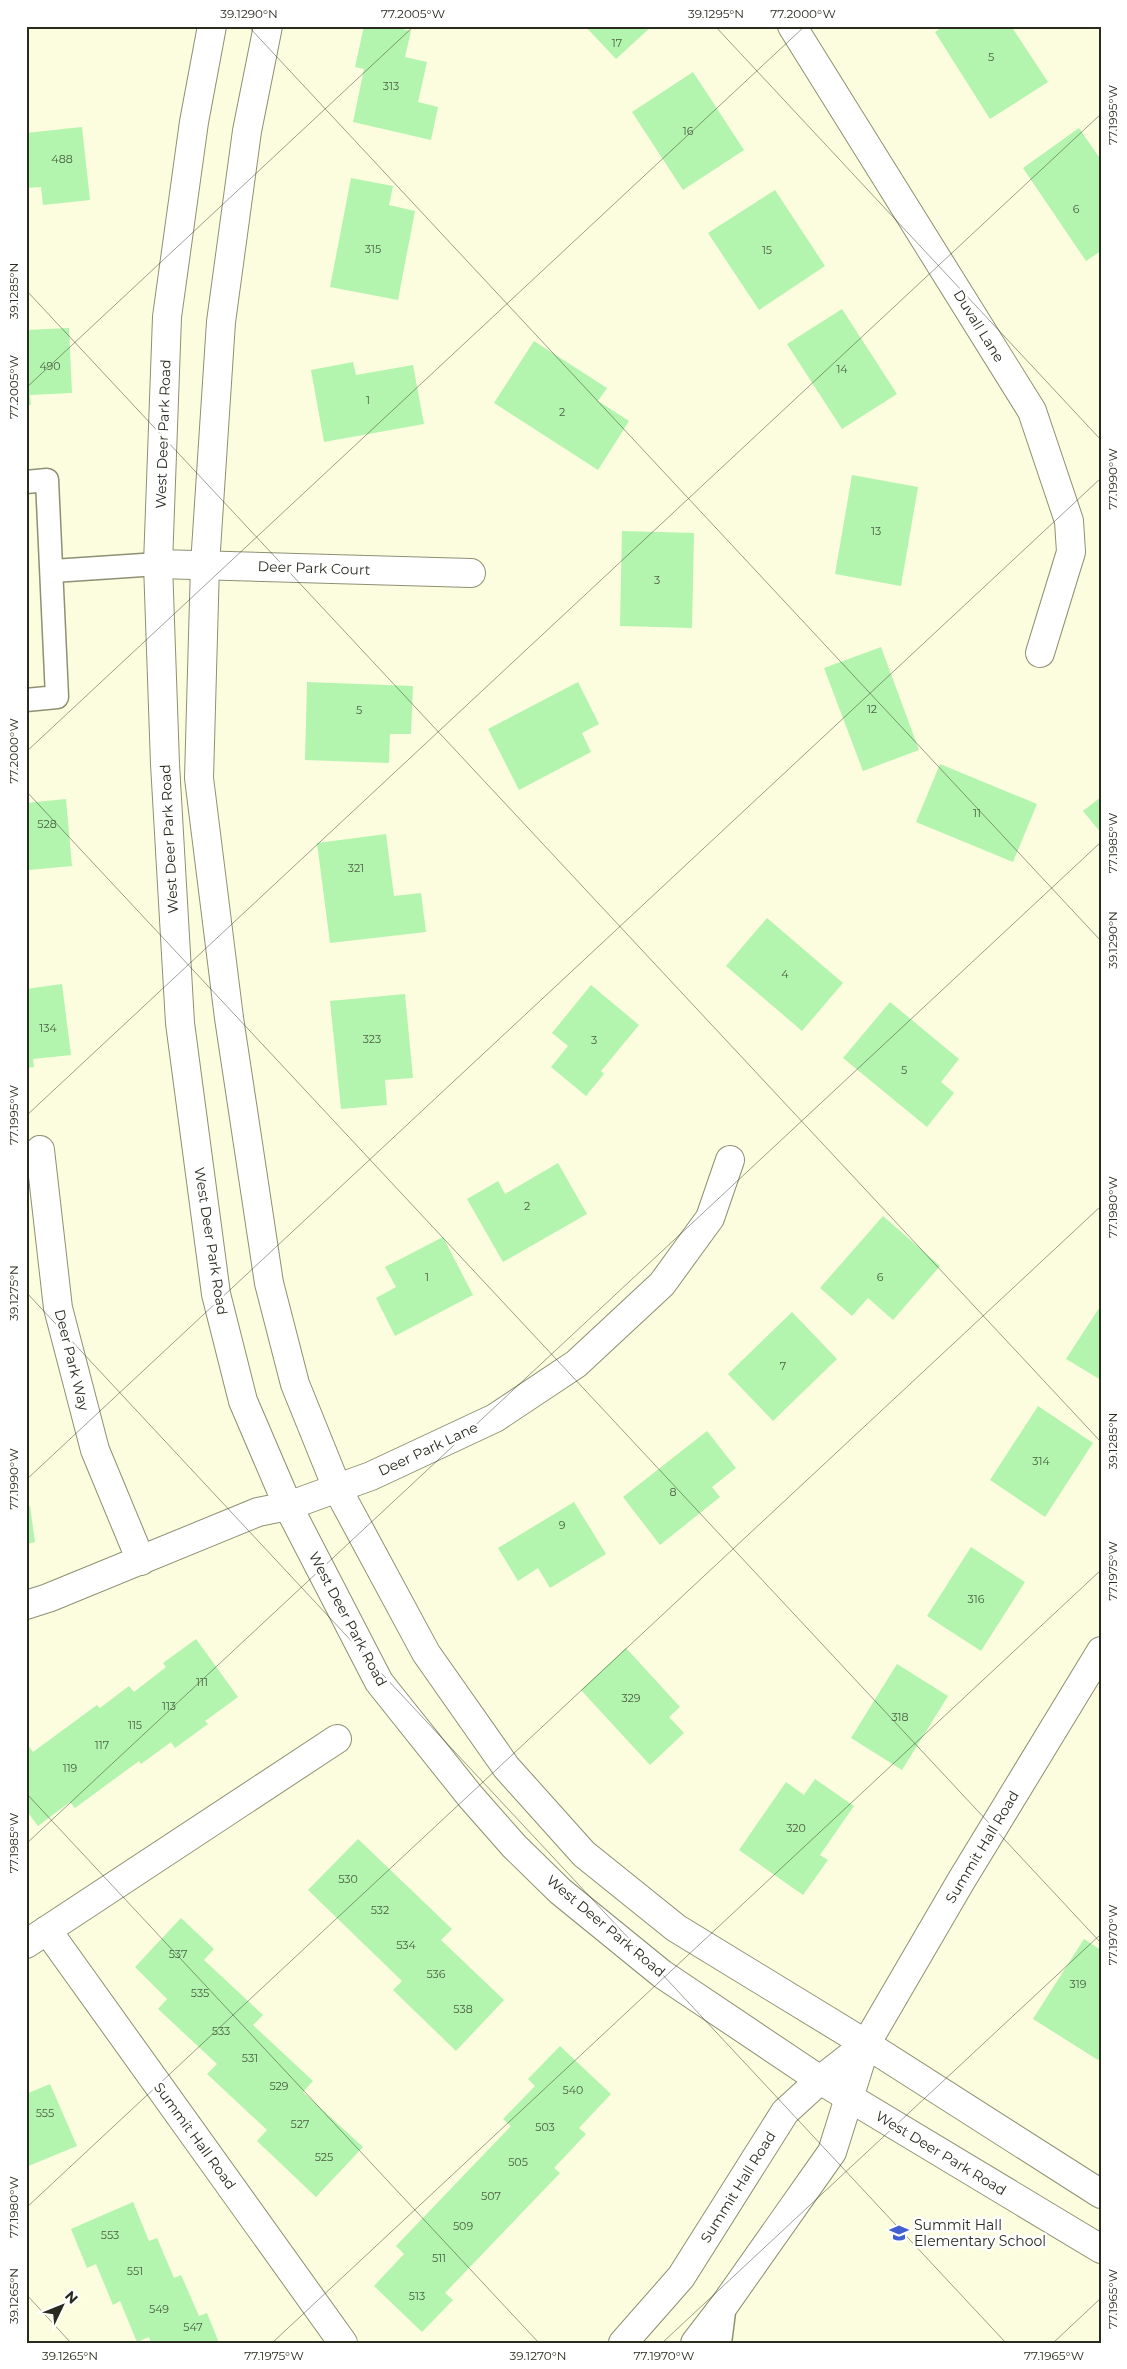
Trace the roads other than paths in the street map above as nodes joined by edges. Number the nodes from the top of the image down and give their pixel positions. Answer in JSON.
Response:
{"nodes":[{"id":1,"x":212,"y":26,"type":"edge"},
{"id":2,"x":268,"y":26,"type":"edge"},
{"id":3,"x":792,"y":26,"type":"edge"},
{"id":4,"x":26,"y":482,"type":"edge"},
{"id":5,"x":158,"y":564,"type":"junction"},
{"id":6,"x":205,"y":565,"type":"junction"},
{"id":7,"x":52,"y":570,"type":"junction"},
{"id":8,"x":471,"y":573,"type":"dead end"},
{"id":9,"x":1040,"y":653,"type":"dead end"},
{"id":10,"x":26,"y":700,"type":"edge"},
{"id":11,"x":40,"y":1150,"type":"dead end"},
{"id":12,"x":730,"y":1160,"type":"dead end"},
{"id":13,"x":338,"y":1488,"type":"junction"},
{"id":14,"x":288,"y":1506,"type":"junction"},
{"id":15,"x":141,"y":1561,"type":"junction"},
{"id":16,"x":26,"y":1605,"type":"edge"},
{"id":17,"x":1101,"y":1651,"type":"edge"},
{"id":18,"x":336,"y":1739,"type":"dead end"},
{"id":19,"x":37,"y":1937,"type":"edge"},
{"id":20,"x":866,"y":2044,"type":"junction"},
{"id":21,"x":820,"y":2080,"type":"junction"},
{"id":22,"x":849,"y":2098,"type":"junction"},
{"id":23,"x":1101,"y":2194,"type":"edge"},
{"id":24,"x":1101,"y":2249,"type":"edge"},
{"id":25,"x":726,"y":2304,"type":"junction"},
{"id":26,"x":342,"y":2343,"type":"edge"},
{"id":27,"x":623,"y":2343,"type":"edge"},
{"id":28,"x":695,"y":2343,"type":"edge"},
{"id":29,"x":720,"y":2343,"type":"edge"}],
"edges":[{"from":1,"to":5,"type":"street","name":"West Deer Park Road"},
{"from":2,"to":6,"type":"street"},
{"from":3,"to":9,"type":"street","name":"Duvall Lane"},
{"from":4,"to":7,"type":"lane"},
{"from":5,"to":6,"type":"street","name":"Deer Park Court"},
{"from":5,"to":7,"type":"lane"},
{"from":5,"to":14,"type":"street","name":"West Deer Park Road"},
{"from":6,"to":8,"type":"street","name":"Deer Park Court"},
{"from":6,"to":13,"type":"street"},
{"from":7,"to":10,"type":"lane"},
{"from":11,"to":15,"type":"street","name":"Deer Park Way"},
{"from":12,"to":13,"type":"street","name":"Deer Park Lane"},
{"from":13,"to":14,"type":"street","name":"Deer Park Lane"},
{"from":13,"to":20,"type":"street"},
{"from":14,"to":15,"type":"street","name":"Deer Park Lane"},
{"from":14,"to":21,"type":"street","name":"West Deer Park Road"},
{"from":15,"to":16,"type":"street","name":"Deer Park Lane"},
{"from":17,"to":20,"type":"street","name":"Summit Hall Road"},
{"from":18,"to":19,"type":"street","name":"Summit Hall Road"},
{"from":19,"to":26,"type":"street","name":"Summit Hall Road"},
{"from":20,"to":21,"type":"street","name":"Summit Hall Road"},
{"from":20,"to":22,"type":"street","name":"Summit Hall Road"},
{"from":20,"to":23,"type":"street"},
{"from":21,"to":22,"type":"street","name":"West Deer Park Road"},
{"from":21,"to":27,"type":"street","name":"Summit Hall Road"},
{"from":22,"to":24,"type":"street","name":"West Deer Park Road"},
{"from":22,"to":25,"type":"street","name":"Summit Hall Road"},
{"from":25,"to":28,"type":"street","name":"Summit Hall Road"},
{"from":25,"to":29,"type":"lane"}]}
